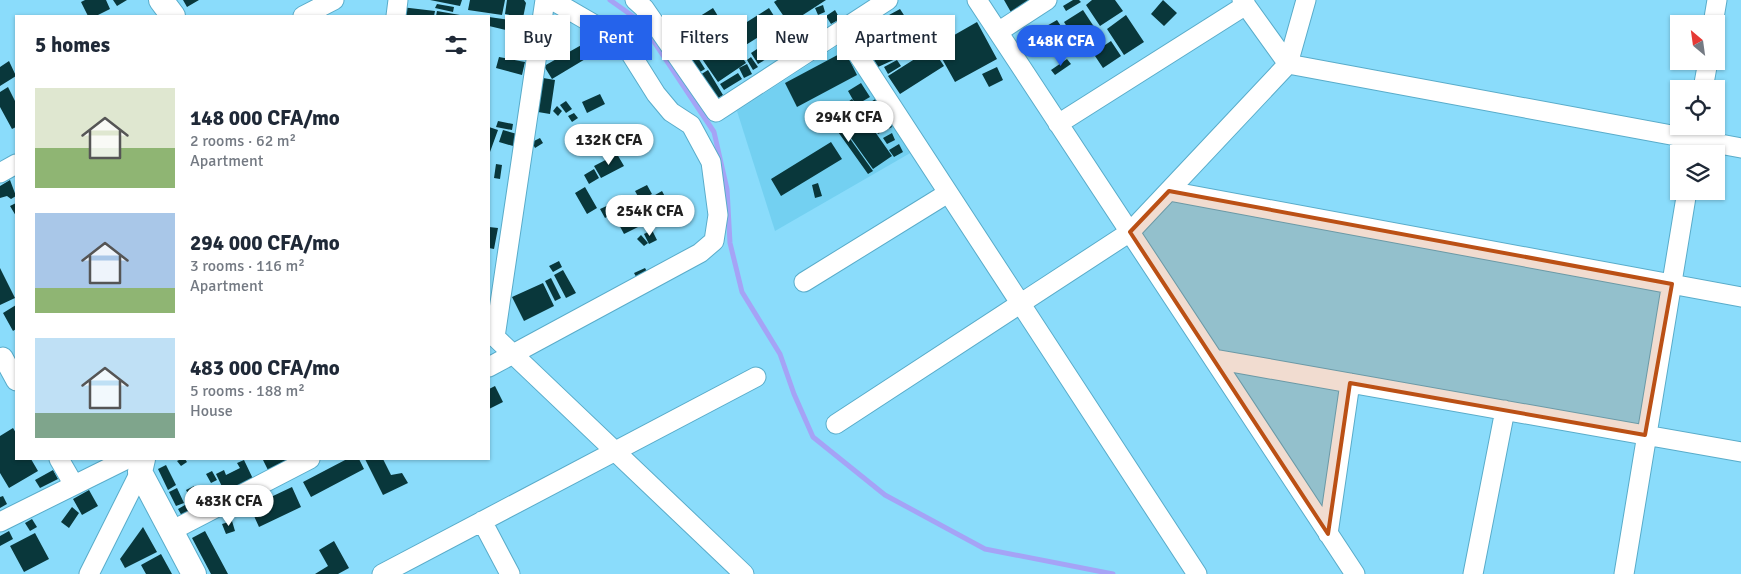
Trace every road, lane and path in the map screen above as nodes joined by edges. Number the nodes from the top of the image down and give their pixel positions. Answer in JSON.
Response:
{"nodes":[{"id":1,"x":161,"y":0,"type":"edge"},
{"id":2,"x":334,"y":0,"type":"edge"},
{"id":3,"x":398,"y":0,"type":"edge"},
{"id":4,"x":545,"y":0,"type":"edge"},
{"id":5,"x":552,"y":0,"type":"edge"},
{"id":6,"x":888,"y":0,"type":"edge"},
{"id":7,"x":977,"y":0,"type":"edge"},
{"id":8,"x":1047,"y":0,"type":"edge"},
{"id":9,"x":1306,"y":0,"type":"edge"},
{"id":10,"x":1717,"y":0,"type":"edge"},
{"id":11,"x":645,"y":3,"type":"edge"},
{"id":12,"x":1244,"y":3,"type":"edge"},
{"id":13,"x":172,"y":15,"type":"edge"},
{"id":14,"x":304,"y":15,"type":"edge"},
{"id":15,"x":396,"y":15,"type":"edge"},
{"id":16,"x":865,"y":15,"type":"edge"},
{"id":17,"x":1714,"y":15,"type":"edge"},
{"id":18,"x":998,"y":32,"type":"junction"},
{"id":19,"x":837,"y":33,"type":"edge"},
{"id":20,"x":862,"y":60,"type":"edge"},
{"id":21,"x":1288,"y":64,"type":"junction"},
{"id":22,"x":1058,"y":124,"type":"junction"},
{"id":23,"x":1695,"y":140,"type":"edge"},
{"id":24,"x":1741,"y":148,"type":"edge"},
{"id":25,"x":15,"y":165,"type":"edge"},
{"id":26,"x":0,"y":173,"type":"edge"},
{"id":27,"x":1169,"y":191,"type":"junction"},
{"id":28,"x":948,"y":193,"type":"junction"},
{"id":29,"x":1686,"y":200,"type":"edge"},
{"id":30,"x":1130,"y":232,"type":"junction"},
{"id":31,"x":804,"y":282,"type":"dead end"},
{"id":32,"x":1672,"y":284,"type":"junction"},
{"id":33,"x":1741,"y":297,"type":"edge"},
{"id":34,"x":1020,"y":303,"type":"junction"},
{"id":35,"x":513,"y":354,"type":"junction"},
{"id":36,"x":6,"y":355,"type":"edge"},
{"id":37,"x":1214,"y":359,"type":"junction"},
{"id":38,"x":490,"y":366,"type":"edge"},
{"id":39,"x":756,"y":377,"type":"dead end"},
{"id":40,"x":15,"y":378,"type":"edge"},
{"id":41,"x":1350,"y":383,"type":"junction"},
{"id":42,"x":1505,"y":410,"type":"junction"},
{"id":43,"x":836,"y":424,"type":"dead end"},
{"id":44,"x":1646,"y":435,"type":"junction"},
{"id":45,"x":615,"y":451,"type":"junction"},
{"id":46,"x":1741,"y":452,"type":"edge"},
{"id":47,"x":60,"y":460,"type":"edge"},
{"id":48,"x":308,"y":460,"type":"edge"},
{"id":49,"x":137,"y":463,"type":"edge"},
{"id":50,"x":74,"y":485,"type":"junction"},
{"id":51,"x":482,"y":521,"type":"junction"},
{"id":52,"x":0,"y":522,"type":"edge"},
{"id":53,"x":171,"y":531,"type":"junction"},
{"id":54,"x":1328,"y":534,"type":"junction"},
{"id":55,"x":89,"y":574,"type":"edge"},
{"id":56,"x":194,"y":574,"type":"edge"},
{"id":57,"x":382,"y":574,"type":"edge"},
{"id":58,"x":510,"y":574,"type":"edge"},
{"id":59,"x":744,"y":574,"type":"edge"},
{"id":60,"x":1197,"y":574,"type":"edge"},
{"id":61,"x":1355,"y":574,"type":"edge"},
{"id":62,"x":1474,"y":574,"type":"edge"},
{"id":63,"x":1624,"y":574,"type":"edge"}],
"edges":[{"from":1,"to":13,"type":"street"},
{"from":2,"to":14,"type":"street"},
{"from":3,"to":15,"type":"street"},
{"from":4,"to":35,"type":"street"},
{"from":5,"to":35,"type":"street"},
{"from":6,"to":16,"type":"street"},
{"from":7,"to":18,"type":"street"},
{"from":8,"to":18,"type":"street"},
{"from":9,"to":21,"type":"street"},
{"from":10,"to":17,"type":"street"},
{"from":11,"to":19,"type":"street"},
{"from":12,"to":21,"type":"street"},
{"from":12,"to":22,"type":"street"},
{"from":18,"to":22,"type":"street"},
{"from":20,"to":28,"type":"street"},
{"from":21,"to":23,"type":"street"},
{"from":21,"to":27,"type":"street"},
{"from":22,"to":30,"type":"street"},
{"from":23,"to":24,"type":"street"},
{"from":25,"to":26,"type":"street"},
{"from":27,"to":30,"type":"street"},
{"from":27,"to":32,"type":"street"},
{"from":28,"to":31,"type":"street"},
{"from":28,"to":34,"type":"street"},
{"from":29,"to":32,"type":"street"},
{"from":30,"to":34,"type":"street"},
{"from":30,"to":37,"type":"street"},
{"from":32,"to":33,"type":"street"},
{"from":32,"to":44,"type":"street"},
{"from":34,"to":43,"type":"street"},
{"from":34,"to":60,"type":"street"},
{"from":35,"to":38,"type":"street"},
{"from":35,"to":45,"type":"street"},
{"from":36,"to":40,"type":"street"},
{"from":37,"to":41,"type":"street"},
{"from":37,"to":54,"type":"street"},
{"from":39,"to":45,"type":"street"},
{"from":41,"to":42,"type":"street"},
{"from":41,"to":54,"type":"street"},
{"from":42,"to":44,"type":"street"},
{"from":42,"to":62,"type":"street"},
{"from":44,"to":46,"type":"street"},
{"from":44,"to":63,"type":"street"},
{"from":45,"to":51,"type":"street"},
{"from":45,"to":59,"type":"street"},
{"from":47,"to":50,"type":"street"},
{"from":48,"to":53,"type":"street"},
{"from":49,"to":50,"type":"street"},
{"from":49,"to":53,"type":"street"},
{"from":49,"to":55,"type":"street"},
{"from":50,"to":52,"type":"street"},
{"from":51,"to":57,"type":"street"},
{"from":51,"to":58,"type":"street"},
{"from":53,"to":56,"type":"street"},
{"from":54,"to":61,"type":"street"}]}
